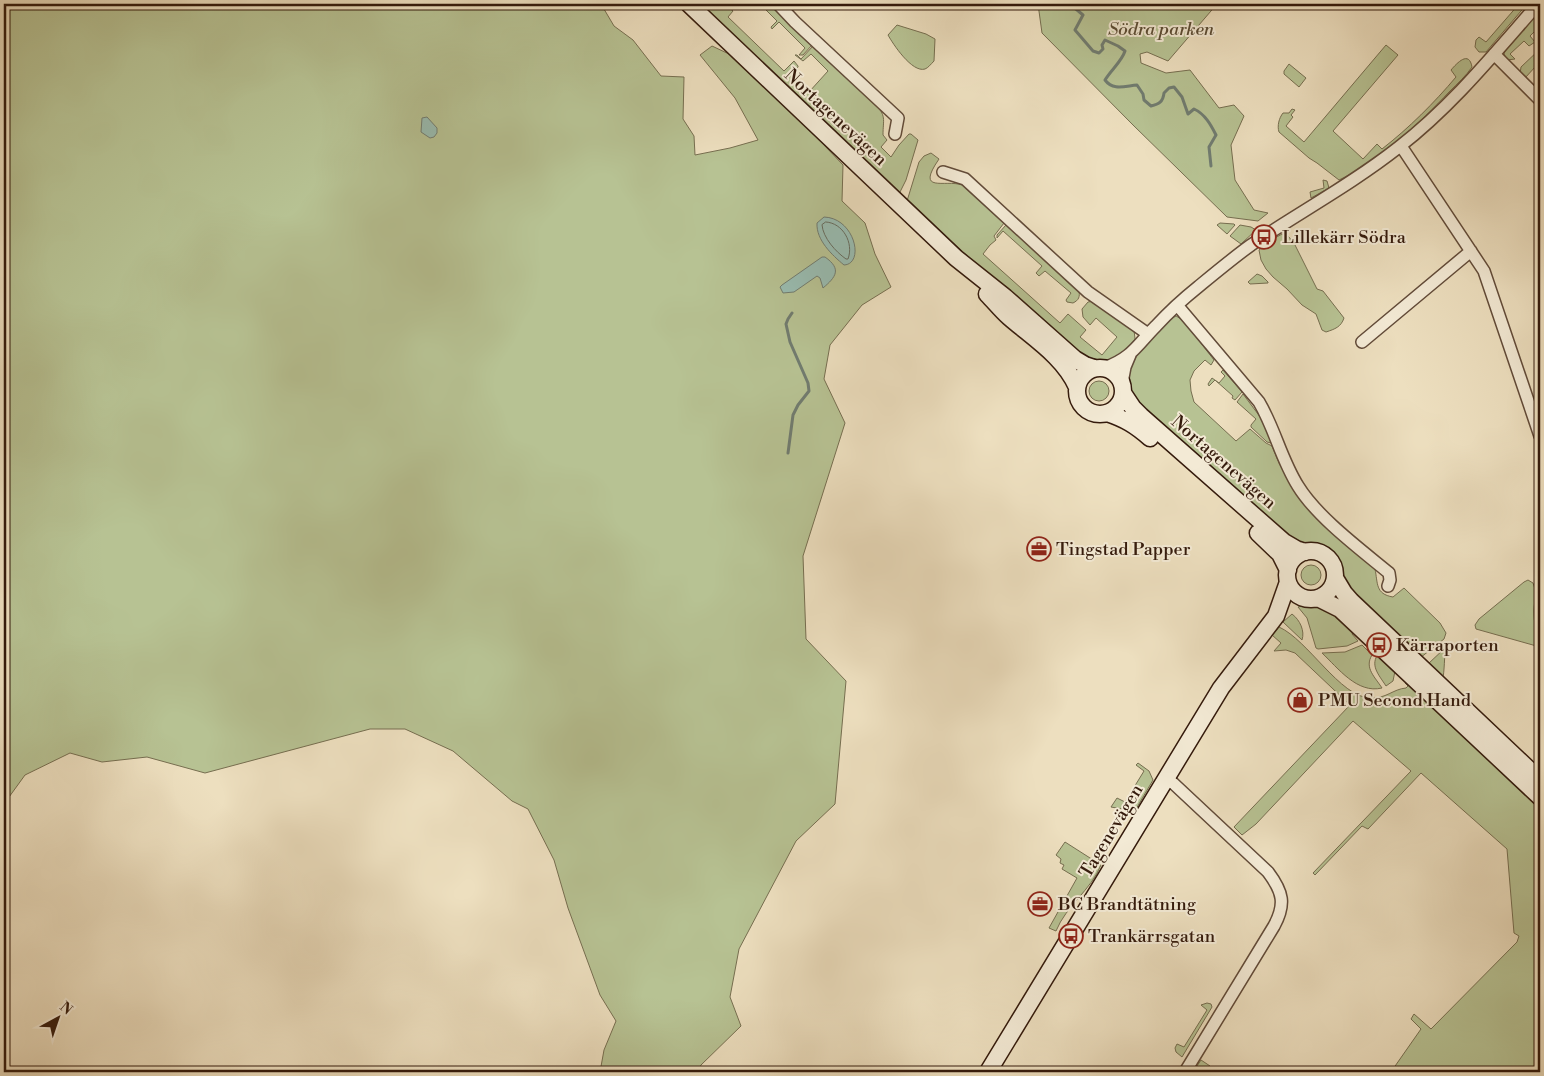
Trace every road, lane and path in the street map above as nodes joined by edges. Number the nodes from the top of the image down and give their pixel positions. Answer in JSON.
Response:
{"nodes":[{"id":1,"x":689,"y":4,"type":"edge"},
{"id":2,"x":778,"y":4,"type":"edge"},
{"id":3,"x":1538,"y":4,"type":"edge"},
{"id":4,"x":1494,"y":54,"type":"junction"},
{"id":5,"x":1540,"y":100,"type":"edge"},
{"id":6,"x":895,"y":134,"type":"dead end"},
{"id":7,"x":1400,"y":146,"type":"junction"},
{"id":8,"x":943,"y":172,"type":"dead end"},
{"id":9,"x":1471,"y":251,"type":"junction"},
{"id":10,"x":956,"y":258,"type":"junction"},
{"id":11,"x":1177,"y":305,"type":"junction"},
{"id":12,"x":1148,"y":334,"type":"junction"},
{"id":13,"x":1362,"y":342,"type":"dead end"},
{"id":14,"x":1130,"y":355,"type":"junction"},
{"id":15,"x":1099,"y":368,"type":"junction"},
{"id":16,"x":1077,"y":387,"type":"junction"},
{"id":17,"x":1123,"y":388,"type":"junction"},
{"id":18,"x":1107,"y":413,"type":"junction"},
{"id":19,"x":1540,"y":436,"type":"edge"},
{"id":20,"x":1305,"y":552,"type":"junction"},
{"id":21,"x":1288,"y":576,"type":"junction"},
{"id":22,"x":1335,"y":578,"type":"junction"},
{"id":23,"x":1388,"y":586,"type":"dead end"},
{"id":24,"x":1313,"y":598,"type":"junction"},
{"id":25,"x":1276,"y":616,"type":"junction"},
{"id":26,"x":1167,"y":779,"type":"junction"},
{"id":27,"x":1540,"y":780,"type":"edge"},
{"id":28,"x":1540,"y":797,"type":"edge"},
{"id":29,"x":988,"y":1072,"type":"edge"},
{"id":30,"x":1185,"y":1072,"type":"edge"}],
"edges":[{"from":1,"to":10,"type":"street","name":"Nortagenevägen"},
{"from":2,"to":6,"type":"street"},
{"from":3,"to":4,"type":"street"},
{"from":4,"to":5,"type":"street"},
{"from":4,"to":7,"type":"street"},
{"from":7,"to":9,"type":"street"},
{"from":7,"to":11,"type":"street"},
{"from":8,"to":12,"type":"street"},
{"from":9,"to":13,"type":"street"},
{"from":9,"to":19,"type":"street"},
{"from":10,"to":15,"type":"street","name":"Nortagenevägen"},
{"from":10,"to":16,"type":"street","name":"Nortagenevägen"},
{"from":11,"to":12,"type":"street"},
{"from":11,"to":23,"type":"street"},
{"from":12,"to":14,"type":"street"},
{"from":14,"to":15,"type":"street"},
{"from":14,"to":17,"type":"street"},
{"from":15,"to":16,"type":"street"},
{"from":15,"to":17,"type":"street","name":"Nortagenevägen"},
{"from":16,"to":18,"type":"street","name":"Nortagenevägen"},
{"from":17,"to":18,"type":"street"},
{"from":17,"to":20,"type":"street","name":"Nortagenevägen"},
{"from":18,"to":21,"type":"street","name":"Nortagenevägen"},
{"from":20,"to":21,"type":"street"},
{"from":20,"to":22,"type":"street","name":"Nortagenevägen"},
{"from":21,"to":24,"type":"street","name":"Nortagenevägen"},
{"from":21,"to":25,"type":"street","name":"Tagenevägen"},
{"from":22,"to":24,"type":"street"},
{"from":22,"to":27,"type":"street","name":"Nortagenevägen"},
{"from":24,"to":25,"type":"street","name":"Tagenevägen"},
{"from":24,"to":28,"type":"street","name":"Nortagenevägen"},
{"from":25,"to":26,"type":"street","name":"Tagenevägen"},
{"from":26,"to":29,"type":"street","name":"Tagenevägen"},
{"from":26,"to":30,"type":"street"}]}
